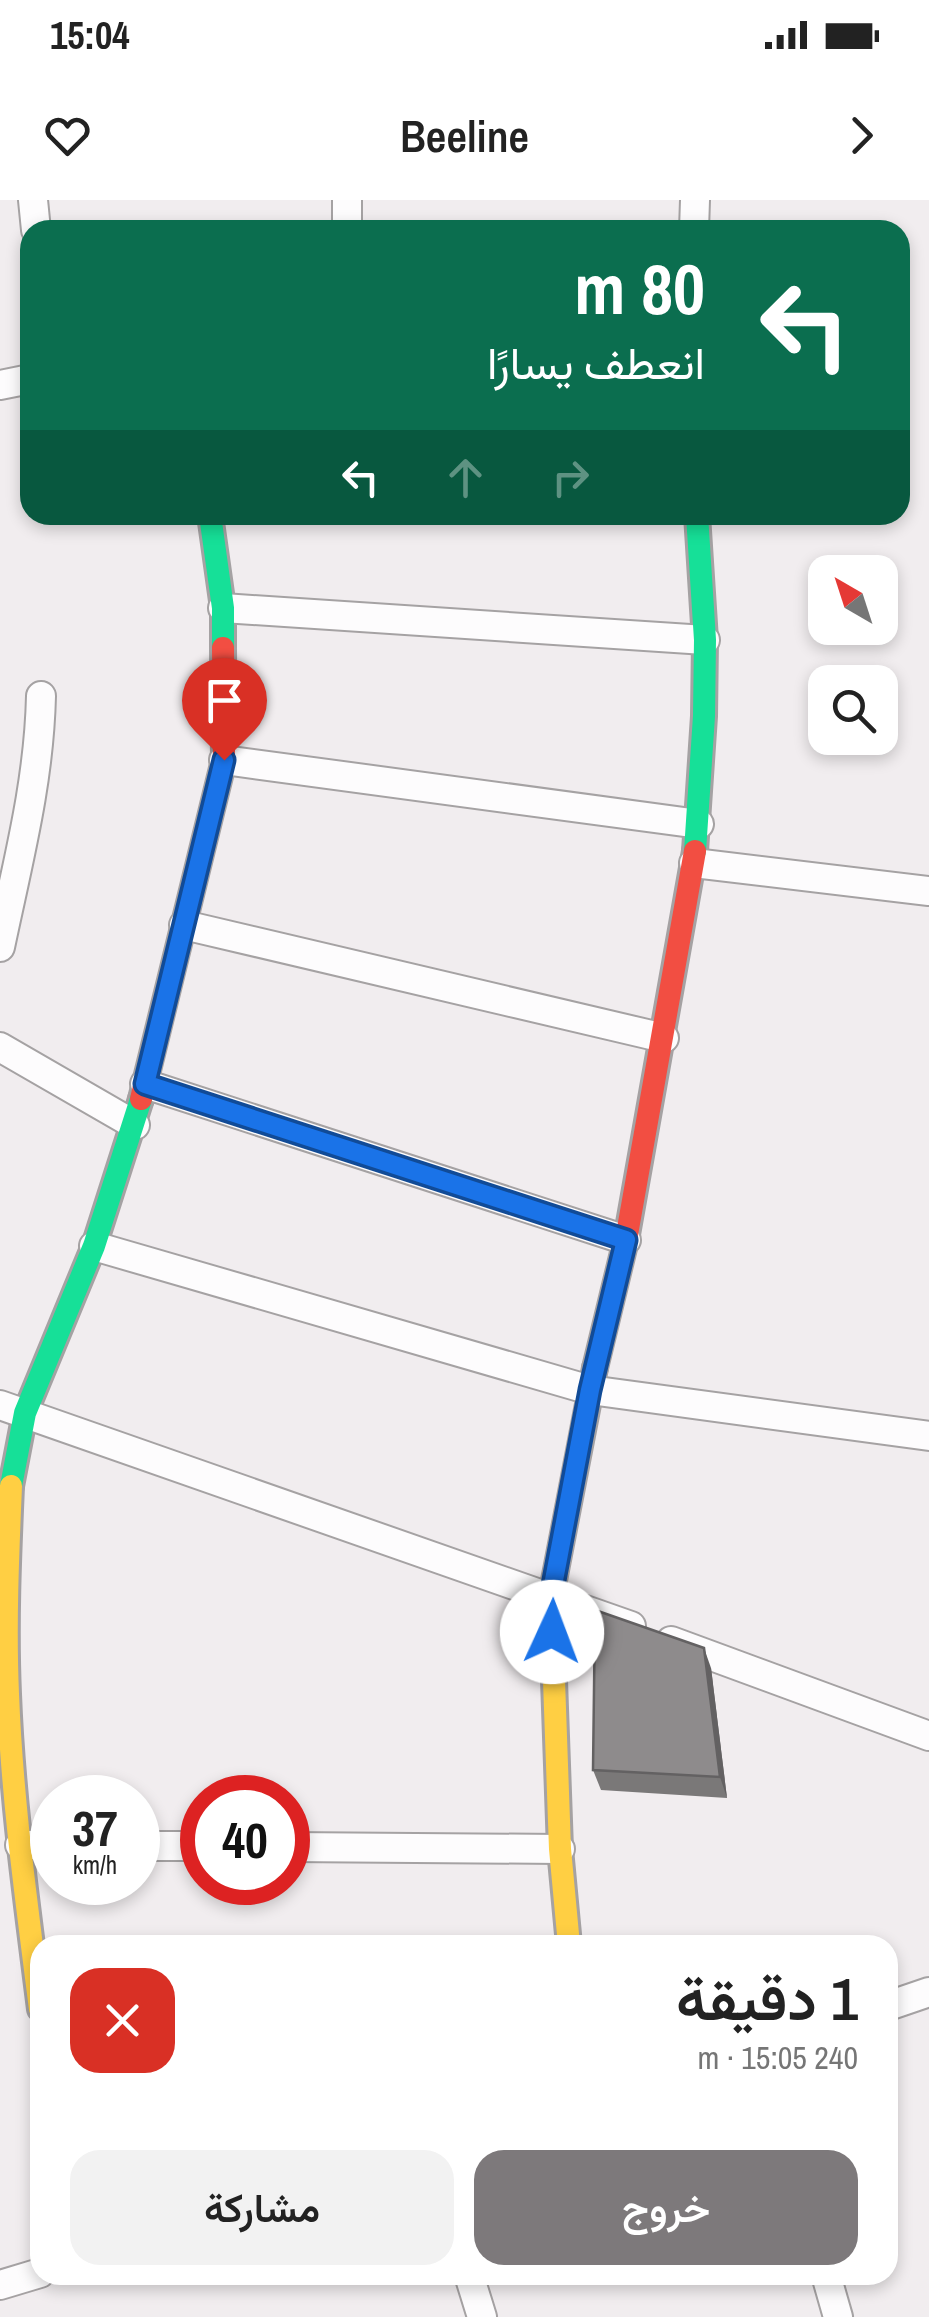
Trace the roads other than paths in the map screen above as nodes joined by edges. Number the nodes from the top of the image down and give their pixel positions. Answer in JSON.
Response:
{"nodes":[{"id":1,"x":211,"y":525,"type":"edge"},
{"id":2,"x":698,"y":525,"type":"edge"},
{"id":3,"x":222,"y":608,"type":"junction"},
{"id":4,"x":705,"y":640,"type":"junction"},
{"id":5,"x":40,"y":696,"type":"dead end"},
{"id":6,"x":224,"y":760,"type":"junction"},
{"id":7,"x":699,"y":824,"type":"junction"},
{"id":8,"x":694,"y":864,"type":"junction"},
{"id":9,"x":929,"y":891,"type":"edge"},
{"id":10,"x":184,"y":925,"type":"junction"},
{"id":11,"x":0,"y":946,"type":"edge"},
{"id":12,"x":664,"y":1038,"type":"junction"},
{"id":13,"x":0,"y":1047,"type":"edge"},
{"id":14,"x":145,"y":1084,"type":"junction"},
{"id":15,"x":135,"y":1125,"type":"junction"},
{"id":16,"x":626,"y":1240,"type":"junction"},
{"id":17,"x":94,"y":1246,"type":"junction"},
{"id":18,"x":590,"y":1390,"type":"junction"},
{"id":19,"x":13,"y":1409,"type":"edge"},
{"id":20,"x":929,"y":1436,"type":"edge"},
{"id":21,"x":551,"y":1596,"type":"junction"},
{"id":22,"x":929,"y":1736,"type":"edge"},
{"id":23,"x":20,"y":1845,"type":"junction"},
{"id":24,"x":30,"y":1845,"type":"edge"},
{"id":25,"x":310,"y":1847,"type":"edge"},
{"id":26,"x":560,"y":1848,"type":"junction"},
{"id":27,"x":31,"y":1935,"type":"edge"},
{"id":28,"x":568,"y":1935,"type":"edge"},
{"id":29,"x":929,"y":1992,"type":"edge"},
{"id":30,"x":898,"y":2003,"type":"edge"},
{"id":31,"x":30,"y":2276,"type":"edge"},
{"id":32,"x":472,"y":2285,"type":"edge"},
{"id":33,"x":829,"y":2285,"type":"edge"},
{"id":34,"x":0,"y":2286,"type":"edge"},
{"id":35,"x":482,"y":2317,"type":"edge"},
{"id":36,"x":838,"y":2317,"type":"edge"}],
"edges":[{"from":1,"to":3,"type":"street"},
{"from":2,"to":4,"type":"street"},
{"from":3,"to":4,"type":"street"},
{"from":3,"to":6,"type":"street"},
{"from":4,"to":7,"type":"street"},
{"from":5,"to":11,"type":"street"},
{"from":6,"to":7,"type":"street"},
{"from":6,"to":10,"type":"street"},
{"from":7,"to":8,"type":"street"},
{"from":8,"to":9,"type":"street"},
{"from":8,"to":12,"type":"street"},
{"from":10,"to":12,"type":"street"},
{"from":10,"to":14,"type":"street"},
{"from":12,"to":16,"type":"street"},
{"from":13,"to":15,"type":"street"},
{"from":14,"to":15,"type":"street"},
{"from":14,"to":16,"type":"street"},
{"from":15,"to":17,"type":"street"},
{"from":16,"to":18,"type":"street"},
{"from":17,"to":18,"type":"street"},
{"from":17,"to":19,"type":"street"},
{"from":18,"to":20,"type":"street"},
{"from":18,"to":21,"type":"street"},
{"from":19,"to":21,"type":"street"},
{"from":19,"to":23,"type":"street"},
{"from":21,"to":22,"type":"street"},
{"from":21,"to":26,"type":"street"},
{"from":23,"to":24,"type":"street"},
{"from":23,"to":27,"type":"street"},
{"from":25,"to":26,"type":"street"},
{"from":26,"to":28,"type":"street"},
{"from":29,"to":30,"type":"street"},
{"from":31,"to":34,"type":"street"},
{"from":32,"to":35,"type":"street"},
{"from":33,"to":36,"type":"street"}]}
